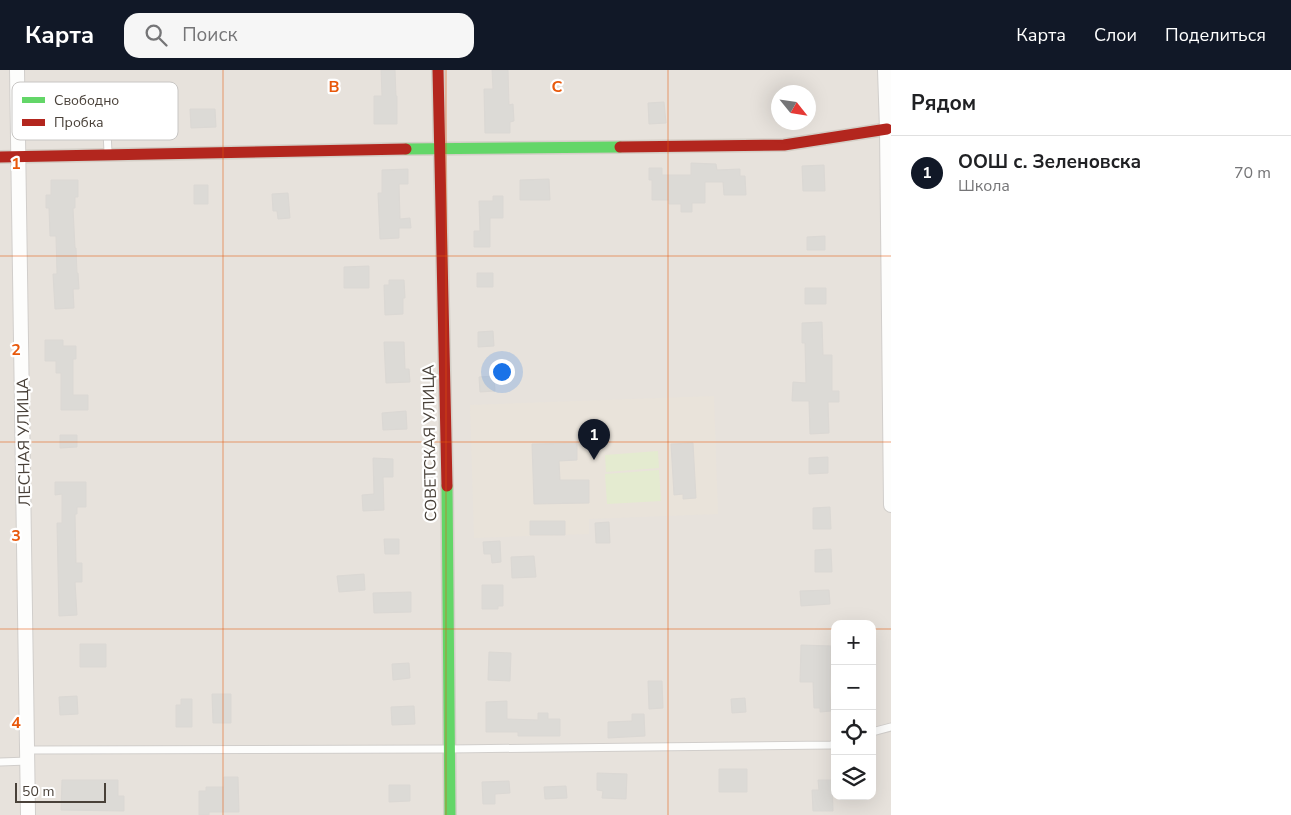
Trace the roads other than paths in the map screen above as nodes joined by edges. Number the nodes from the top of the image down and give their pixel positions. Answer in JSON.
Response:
{"nodes":[{"id":1,"x":438,"y":70,"type":"edge"},
{"id":2,"x":885,"y":70,"type":"edge"},
{"id":3,"x":887,"y":129,"type":"junction"},
{"id":4,"x":18,"y":140,"type":"edge"},
{"id":5,"x":107,"y":140,"type":"edge"},
{"id":6,"x":440,"y":148,"type":"junction"},
{"id":7,"x":108,"y":155,"type":"junction"},
{"id":8,"x":18,"y":157,"type":"junction"},
{"id":9,"x":0,"y":158,"type":"edge"},
{"id":10,"x":891,"y":505,"type":"edge"},
{"id":11,"x":891,"y":727,"type":"edge"},
{"id":12,"x":876,"y":731,"type":"edge"},
{"id":13,"x":831,"y":745,"type":"edge"},
{"id":14,"x":449,"y":748,"type":"junction"},
{"id":15,"x":28,"y":756,"type":"junction"},
{"id":16,"x":0,"y":762,"type":"edge"},
{"id":17,"x":28,"y":815,"type":"edge"},
{"id":18,"x":450,"y":815,"type":"edge"}],
"edges":[{"from":1,"to":6,"type":"street","name":"СОВЕТСКАЯ УЛИЦА"},
{"from":2,"to":3,"type":"street"},
{"from":3,"to":6,"type":"street"},
{"from":3,"to":10,"type":"street"},
{"from":4,"to":8,"type":"street","name":"ЛЕСНАЯ УЛИЦА"},
{"from":5,"to":7,"type":"lane"},
{"from":6,"to":7,"type":"street"},
{"from":6,"to":14,"type":"street","name":"СОВЕТСКАЯ УЛИЦА"},
{"from":7,"to":8,"type":"street"},
{"from":8,"to":9,"type":"street"},
{"from":8,"to":15,"type":"street","name":"ЛЕСНАЯ УЛИЦА"},
{"from":11,"to":12,"type":"lane"},
{"from":13,"to":14,"type":"lane"},
{"from":14,"to":15,"type":"lane"},
{"from":14,"to":18,"type":"street","name":"СОВЕТСКАЯ УЛИЦА"},
{"from":15,"to":16,"type":"lane"},
{"from":15,"to":17,"type":"street","name":"ЛЕСНАЯ УЛИЦА"}]}
